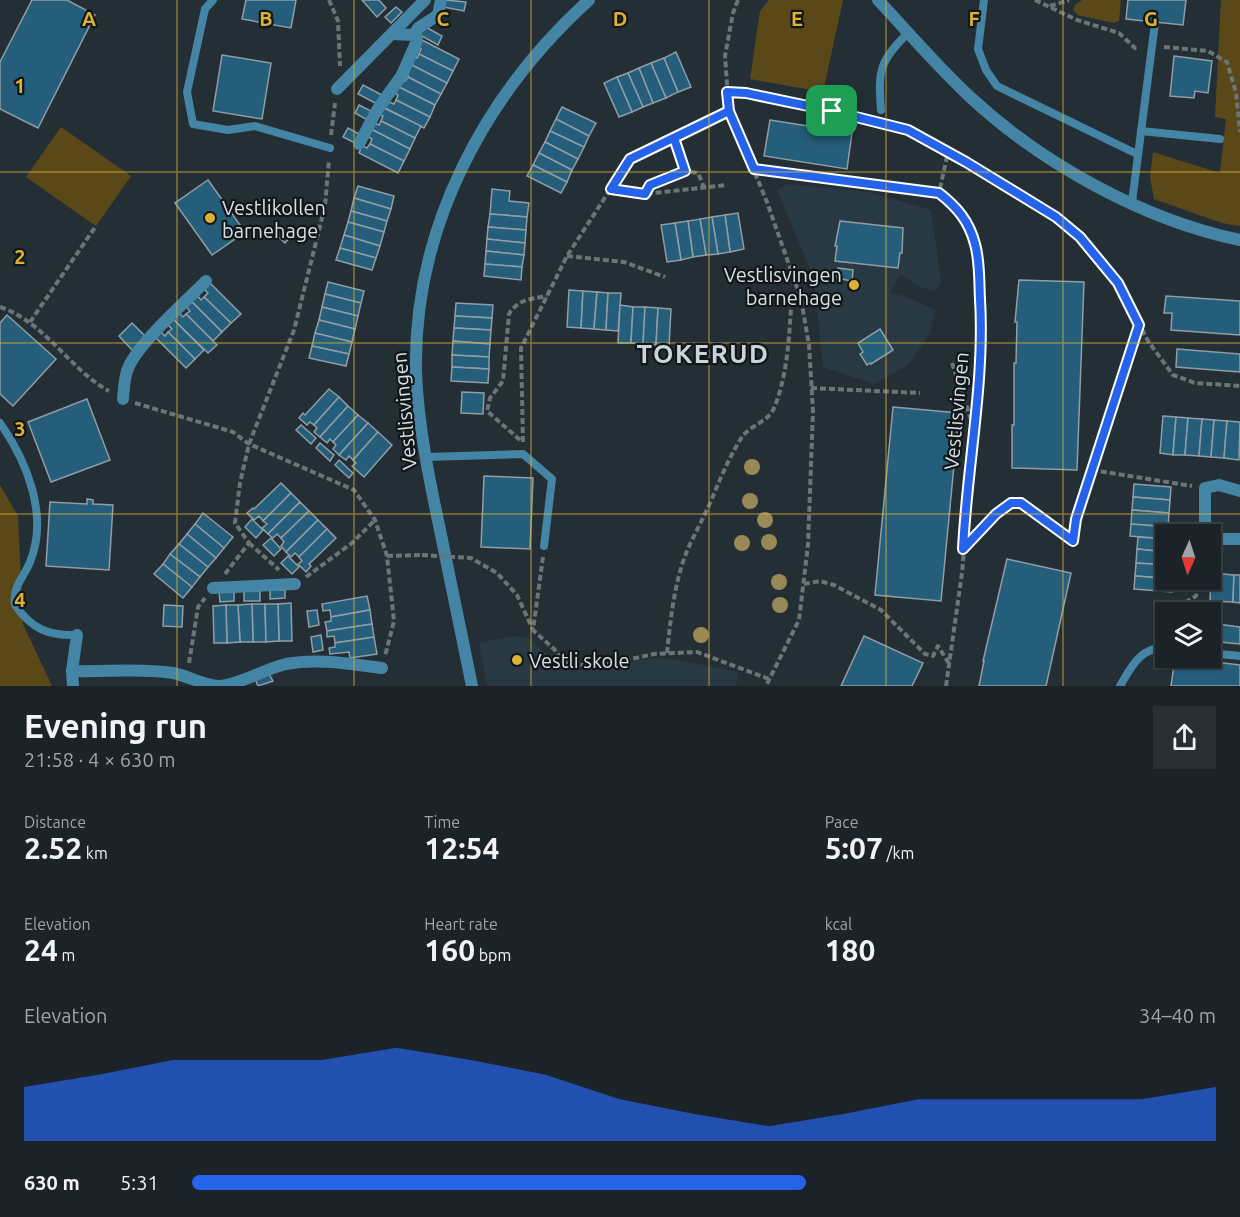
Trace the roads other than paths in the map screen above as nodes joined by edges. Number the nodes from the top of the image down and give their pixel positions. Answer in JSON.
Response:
{"nodes":[{"id":1,"x":213,"y":0,"type":"edge"},
{"id":2,"x":425,"y":0,"type":"edge"},
{"id":3,"x":441,"y":0,"type":"edge"},
{"id":4,"x":589,"y":0,"type":"edge"},
{"id":5,"x":878,"y":0,"type":"edge"},
{"id":6,"x":984,"y":0,"type":"edge"},
{"id":7,"x":1155,"y":23,"type":"dead end"},
{"id":8,"x":908,"y":33,"type":"junction"},
{"id":9,"x":392,"y":34,"type":"junction"},
{"id":10,"x":414,"y":35,"type":"junction"},
{"id":11,"x":337,"y":89,"type":"dead end"},
{"id":12,"x":882,"y":110,"type":"dead end"},
{"id":13,"x":1141,"y":131,"type":"junction"},
{"id":14,"x":1220,"y":140,"type":"dead end"},
{"id":15,"x":359,"y":144,"type":"dead end"},
{"id":16,"x":330,"y":148,"type":"dead end"},
{"id":17,"x":1137,"y":154,"type":"junction"},
{"id":18,"x":1132,"y":202,"type":"junction"},
{"id":19,"x":1240,"y":240,"type":"edge"},
{"id":20,"x":206,"y":281,"type":"dead end"},
{"id":21,"x":123,"y":399,"type":"road end"},
{"id":22,"x":0,"y":423,"type":"edge"},
{"id":23,"x":426,"y":457,"type":"junction"},
{"id":24,"x":1240,"y":491,"type":"edge"},
{"id":25,"x":1205,"y":524,"type":"edge"},
{"id":26,"x":1221,"y":539,"type":"edge"},
{"id":27,"x":1240,"y":539,"type":"edge"},
{"id":28,"x":544,"y":546,"type":"road end"},
{"id":29,"x":295,"y":584,"type":"road end"},
{"id":30,"x":213,"y":588,"type":"road end"},
{"id":31,"x":77,"y":635,"type":"joint"},
{"id":32,"x":1155,"y":651,"type":"edge"},
{"id":33,"x":1221,"y":654,"type":"edge"},
{"id":34,"x":1240,"y":656,"type":"edge"},
{"id":35,"x":382,"y":668,"type":"road end"},
{"id":36,"x":72,"y":671,"type":"junction"},
{"id":37,"x":72,"y":686,"type":"edge"},
{"id":38,"x":472,"y":686,"type":"edge"},
{"id":39,"x":1120,"y":686,"type":"edge"}],
"edges":[{"from":1,"to":16,"type":"lane"},
{"from":2,"to":9,"type":"street"},
{"from":3,"to":10,"type":"street"},
{"from":4,"to":23,"type":"street","name":"Vestlisvingen"},
{"from":5,"to":8,"type":"street"},
{"from":6,"to":17,"type":"lane"},
{"from":7,"to":13,"type":"lane"},
{"from":8,"to":12,"type":"lane"},
{"from":8,"to":18,"type":"street"},
{"from":9,"to":10,"type":"street"},
{"from":9,"to":11,"type":"street"},
{"from":10,"to":15,"type":"street"},
{"from":13,"to":14,"type":"lane"},
{"from":13,"to":17,"type":"lane"},
{"from":17,"to":18,"type":"lane"},
{"from":18,"to":19,"type":"street"},
{"from":20,"to":21,"type":"street"},
{"from":22,"to":31,"type":"lane"},
{"from":23,"to":28,"type":"lane"},
{"from":23,"to":38,"type":"street","name":"Vestlisvingen"},
{"from":24,"to":25,"type":"street"},
{"from":26,"to":27,"type":"street"},
{"from":29,"to":30,"type":"street"},
{"from":31,"to":36,"type":"street"},
{"from":32,"to":39,"type":"lane"},
{"from":33,"to":34,"type":"lane"},
{"from":35,"to":36,"type":"street"},
{"from":36,"to":37,"type":"street"}]}
